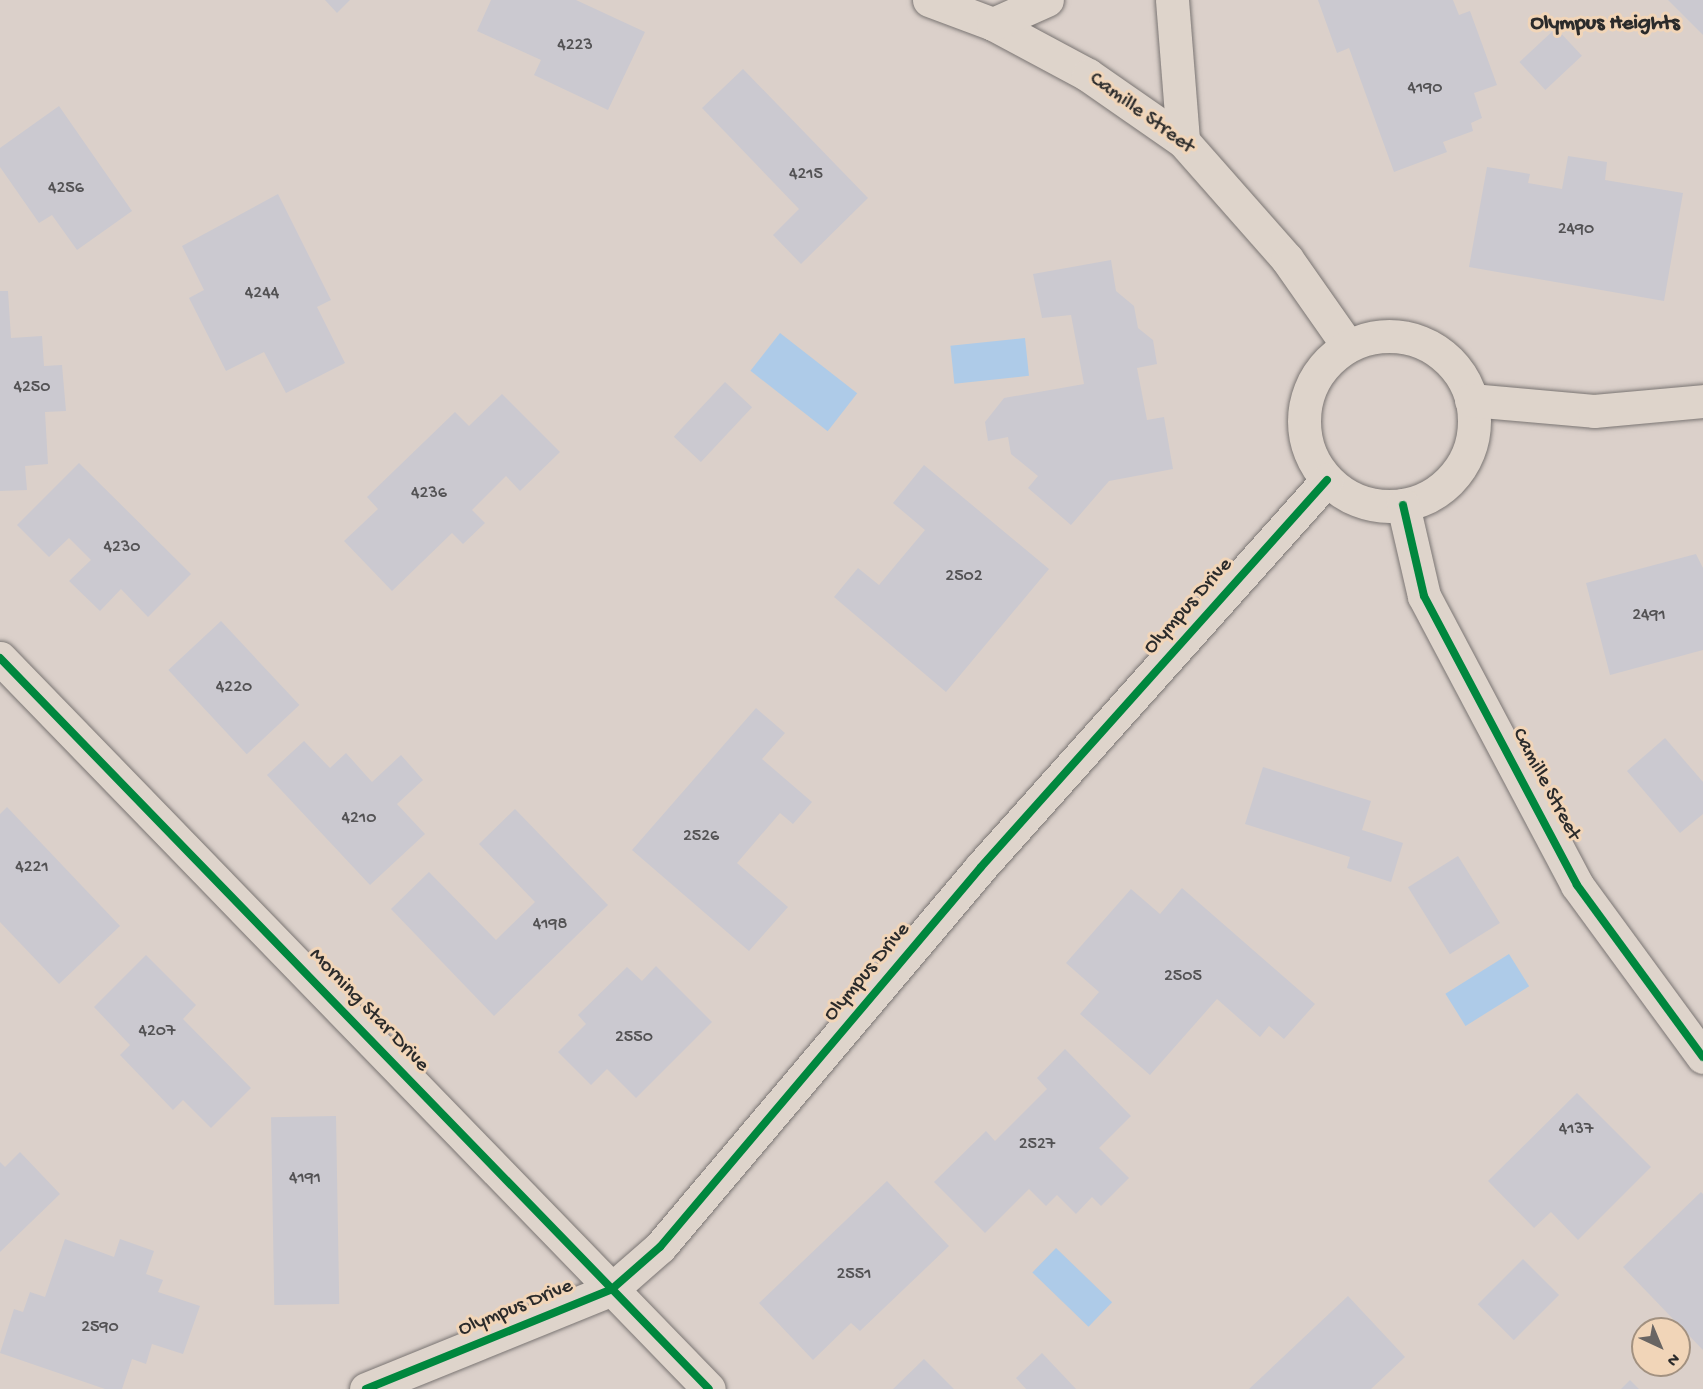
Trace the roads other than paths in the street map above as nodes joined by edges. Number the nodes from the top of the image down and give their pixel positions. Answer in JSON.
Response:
{"nodes":[{"id":1,"x":929,"y":0,"type":"edge"},
{"id":2,"x":1047,"y":0,"type":"edge"},
{"id":3,"x":1172,"y":0,"type":"edge"},
{"id":4,"x":993,"y":24,"type":"junction"},
{"id":5,"x":1183,"y":141,"type":"junction"},
{"id":6,"x":1348,"y":346,"type":"junction"},
{"id":7,"x":1471,"y":400,"type":"junction"},
{"id":8,"x":1703,"y":401,"type":"edge"},
{"id":9,"x":1327,"y":480,"type":"junction"},
{"id":10,"x":1403,"y":505,"type":"junction"},
{"id":11,"x":0,"y":658,"type":"edge"},
{"id":12,"x":1703,"y":1058,"type":"edge"},
{"id":13,"x":612,"y":1289,"type":"junction"},
{"id":14,"x":366,"y":1389,"type":"edge"},
{"id":15,"x":709,"y":1389,"type":"edge"}],
"edges":[{"from":1,"to":4,"type":"street","name":"Camille Street"},
{"from":2,"to":4,"type":"street"},
{"from":3,"to":5,"type":"street"},
{"from":4,"to":5,"type":"street","name":"Camille Street"},
{"from":5,"to":6,"type":"street","name":"Camille Street"},
{"from":6,"to":7,"type":"street"},
{"from":6,"to":9,"type":"street"},
{"from":7,"to":8,"type":"street"},
{"from":7,"to":10,"type":"street"},
{"from":9,"to":10,"type":"street"},
{"from":9,"to":13,"type":"street","name":"Olympus Drive"},
{"from":10,"to":12,"type":"street","name":"Camille Street"},
{"from":11,"to":13,"type":"street","name":"Morning Star Drive"},
{"from":13,"to":14,"type":"street","name":"Olympus Drive"},
{"from":13,"to":15,"type":"street","name":"Morning Star Drive"}]}
